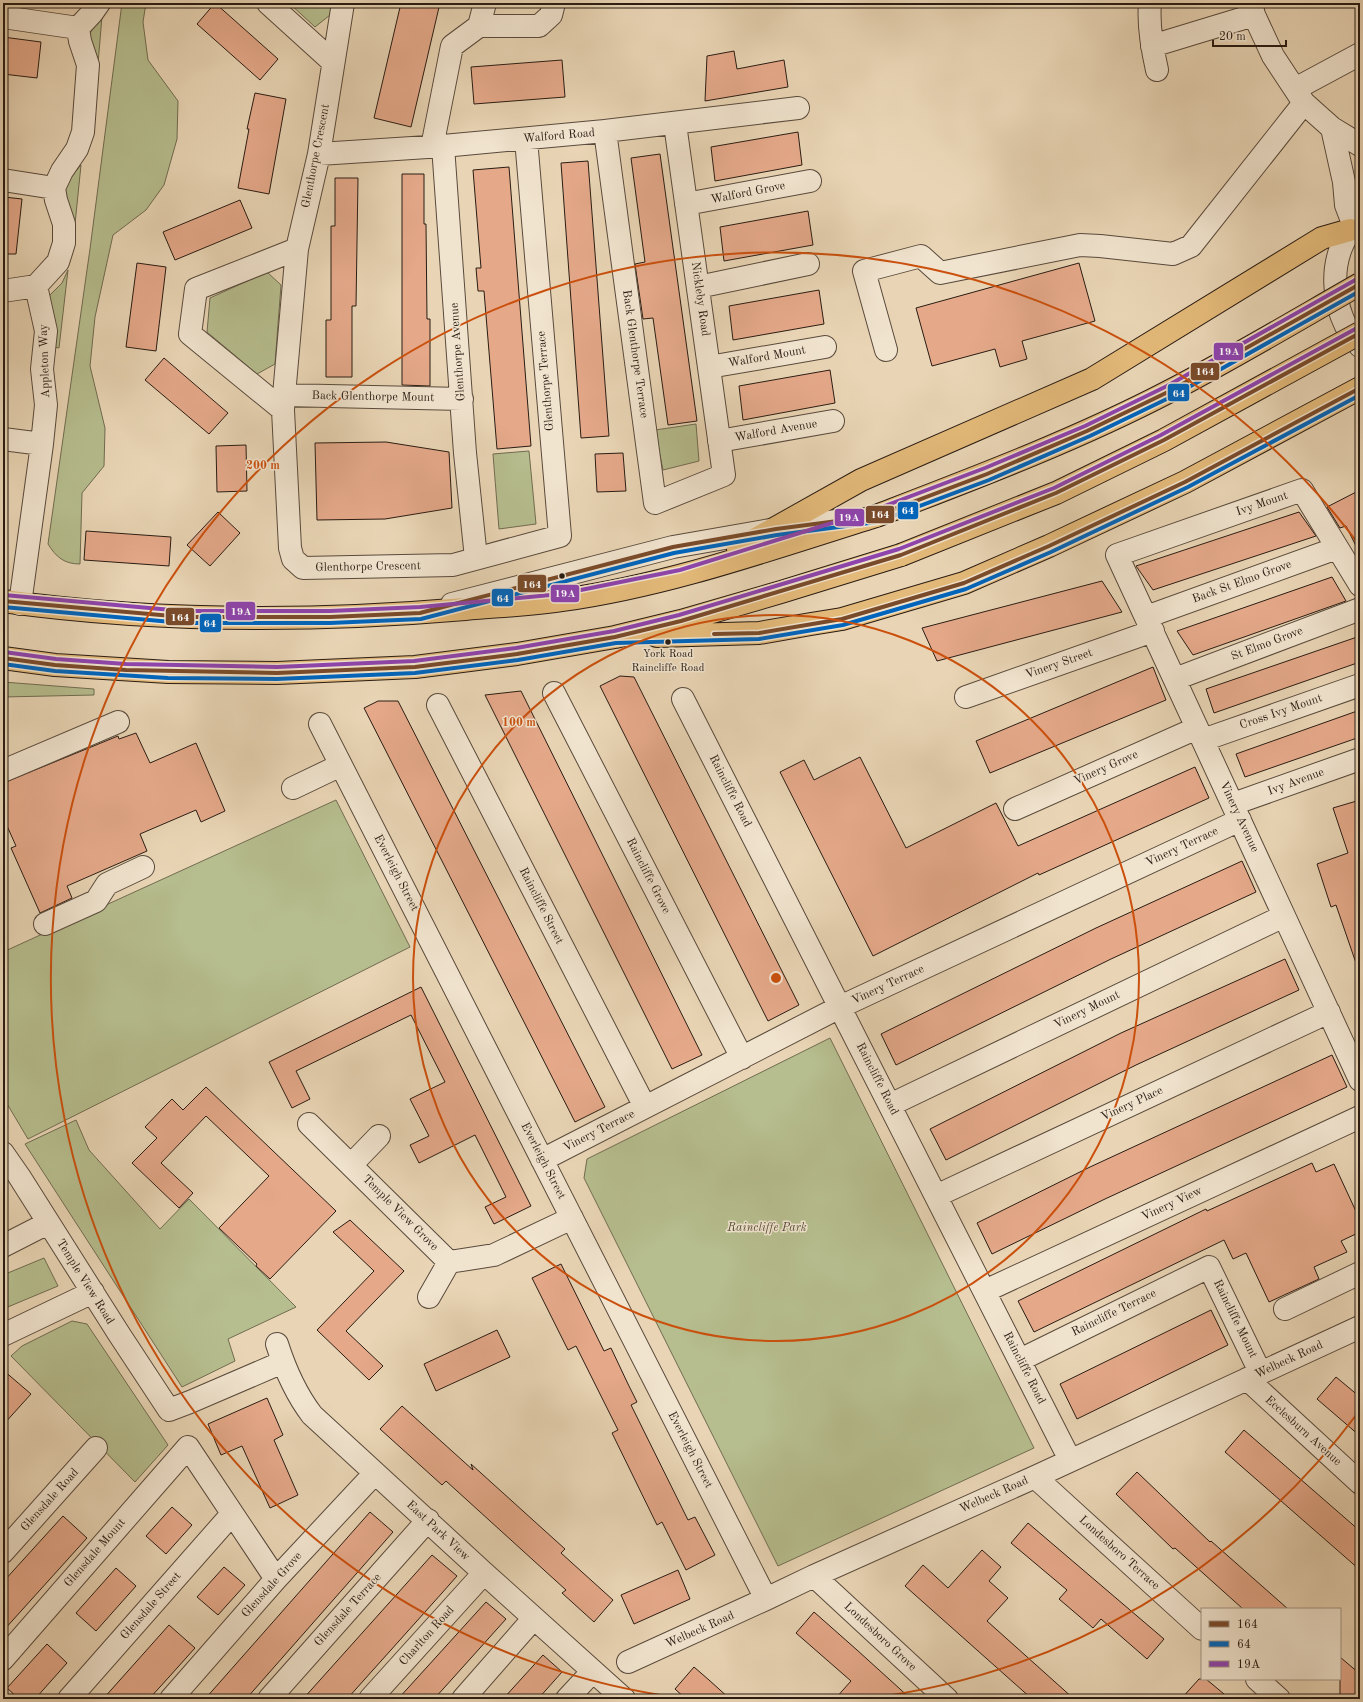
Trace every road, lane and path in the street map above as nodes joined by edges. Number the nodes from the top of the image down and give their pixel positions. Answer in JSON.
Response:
{"nodes":[{"id":1,"x":99,"y":3,"type":"edge"},
{"id":2,"x":268,"y":3,"type":"edge"},
{"id":3,"x":343,"y":3,"type":"edge"},
{"id":4,"x":485,"y":3,"type":"edge"},
{"id":5,"x":554,"y":3,"type":"edge"},
{"id":6,"x":1150,"y":3,"type":"edge"},
{"id":7,"x":1252,"y":9,"type":"edge"},
{"id":8,"x":3,"y":17,"type":"edge"},
{"id":9,"x":479,"y":26,"type":"junction"},
{"id":10,"x":78,"y":28,"type":"junction"},
{"id":11,"x":1152,"y":46,"type":"junction"},
{"id":12,"x":1360,"y":54,"type":"edge"},
{"id":13,"x":333,"y":62,"type":"junction"},
{"id":14,"x":1157,"y":70,"type":"dead end"},
{"id":15,"x":1299,"y":96,"type":"junction"},
{"id":16,"x":798,"y":108,"type":"dead end"},
{"id":17,"x":675,"y":124,"type":"junction"},
{"id":18,"x":1332,"y":128,"type":"junction"},
{"id":19,"x":605,"y":131,"type":"junction"},
{"id":20,"x":526,"y":139,"type":"junction"},
{"id":21,"x":1360,"y":145,"type":"edge"},
{"id":22,"x":437,"y":146,"type":"junction"},
{"id":23,"x":319,"y":154,"type":"junction"},
{"id":24,"x":3,"y":180,"type":"edge"},
{"id":25,"x":810,"y":181,"type":"dead end"},
{"id":26,"x":54,"y":188,"type":"junction"},
{"id":27,"x":686,"y":204,"type":"junction"},
{"id":28,"x":1354,"y":226,"type":"edge"},
{"id":29,"x":297,"y":249,"type":"junction"},
{"id":30,"x":808,"y":264,"type":"dead end"},
{"id":31,"x":1360,"y":284,"type":"edge"},
{"id":32,"x":36,"y":286,"type":"junction"},
{"id":33,"x":698,"y":286,"type":"junction"},
{"id":34,"x":3,"y":291,"type":"edge"},
{"id":35,"x":1360,"y":333,"type":"edge"},
{"id":36,"x":1360,"y":346,"type":"edge"},
{"id":37,"x":825,"y":347,"type":"dead end"},
{"id":38,"x":886,"y":350,"type":"dead end"},
{"id":39,"x":709,"y":367,"type":"junction"},
{"id":40,"x":1360,"y":388,"type":"edge"},
{"id":41,"x":462,"y":399,"type":"junction"},
{"id":42,"x":283,"y":402,"type":"junction"},
{"id":43,"x":833,"y":421,"type":"dead end"},
{"id":44,"x":3,"y":439,"type":"edge"},
{"id":45,"x":719,"y":441,"type":"junction"},
{"id":46,"x":42,"y":444,"type":"junction"},
{"id":47,"x":724,"y":475,"type":"joint"},
{"id":48,"x":876,"y":516,"type":"junction"},
{"id":49,"x":776,"y":529,"type":"junction"},
{"id":50,"x":1337,"y":548,"type":"junction"},
{"id":51,"x":1117,"y":555,"type":"joint"},
{"id":52,"x":476,"y":558,"type":"junction"},
{"id":53,"x":694,"y":573,"type":"junction"},
{"id":54,"x":1358,"y":576,"type":"edge"},
{"id":55,"x":11,"y":602,"type":"edge"},
{"id":56,"x":1360,"y":609,"type":"edge"},
{"id":57,"x":420,"y":612,"type":"junction"},
{"id":58,"x":1149,"y":624,"type":"junction"},
{"id":59,"x":615,"y":637,"type":"junction"},
{"id":60,"x":3,"y":658,"type":"edge"},
{"id":61,"x":1174,"y":679,"type":"junction"},
{"id":62,"x":1360,"y":685,"type":"edge"},
{"id":63,"x":554,"y":693,"type":"dead end"},
{"id":64,"x":966,"y":697,"type":"dead end"},
{"id":65,"x":683,"y":699,"type":"dead end"},
{"id":66,"x":438,"y":706,"type":"dead end"},
{"id":67,"x":118,"y":722,"type":"dead end"},
{"id":68,"x":320,"y":724,"type":"dead end"},
{"id":69,"x":1200,"y":734,"type":"junction"},
{"id":70,"x":1360,"y":759,"type":"edge"},
{"id":71,"x":342,"y":765,"type":"junction"},
{"id":72,"x":3,"y":771,"type":"edge"},
{"id":73,"x":293,"y":788,"type":"dead end"},
{"id":74,"x":1016,"y":809,"type":"dead end"},
{"id":75,"x":1236,"y":812,"type":"junction"},
{"id":76,"x":143,"y":867,"type":"dead end"},
{"id":77,"x":1284,"y":916,"type":"junction"},
{"id":78,"x":45,"y":924,"type":"dead end"},
{"id":79,"x":840,"y":1007,"type":"junction"},
{"id":80,"x":1329,"y":1012,"type":"junction"},
{"id":81,"x":742,"y":1058,"type":"junction"},
{"id":82,"x":1360,"y":1080,"type":"edge"},
{"id":83,"x":890,"y":1105,"type":"junction"},
{"id":84,"x":644,"y":1107,"type":"junction"},
{"id":85,"x":1360,"y":1118,"type":"edge"},
{"id":86,"x":309,"y":1124,"type":"dead end"},
{"id":87,"x":379,"y":1136,"type":"dead end"},
{"id":88,"x":3,"y":1153,"type":"edge"},
{"id":89,"x":542,"y":1160,"type":"junction"},
{"id":90,"x":350,"y":1165,"type":"junction"},
{"id":91,"x":936,"y":1196,"type":"junction"},
{"id":92,"x":572,"y":1218,"type":"junction"},
{"id":93,"x":48,"y":1223,"type":"junction"},
{"id":94,"x":3,"y":1246,"type":"edge"},
{"id":95,"x":449,"y":1262,"type":"junction"},
{"id":96,"x":1209,"y":1267,"type":"joint"},
{"id":97,"x":1360,"y":1273,"type":"edge"},
{"id":98,"x":985,"y":1291,"type":"junction"},
{"id":99,"x":93,"y":1292,"type":"junction"},
{"id":100,"x":429,"y":1297,"type":"dead end"},
{"id":101,"x":1285,"y":1309,"type":"dead end"},
{"id":102,"x":1360,"y":1327,"type":"edge"},
{"id":103,"x":3,"y":1335,"type":"edge"},
{"id":104,"x":280,"y":1353,"type":"joint"},
{"id":105,"x":1020,"y":1360,"type":"junction"},
{"id":106,"x":1253,"y":1376,"type":"junction"},
{"id":107,"x":96,"y":1448,"type":"dead end"},
{"id":108,"x":1070,"y":1460,"type":"junction"},
{"id":109,"x":375,"y":1473,"type":"junction"},
{"id":110,"x":1035,"y":1477,"type":"junction"},
{"id":111,"x":1360,"y":1483,"type":"edge"},
{"id":112,"x":232,"y":1514,"type":"junction"},
{"id":113,"x":428,"y":1520,"type":"junction"},
{"id":114,"x":3,"y":1552,"type":"edge"},
{"id":115,"x":484,"y":1573,"type":"junction"},
{"id":116,"x":814,"y":1576,"type":"junction"},
{"id":117,"x":276,"y":1579,"type":"junction"},
{"id":118,"x":766,"y":1599,"type":"junction"},
{"id":119,"x":534,"y":1618,"type":"junction"},
{"id":120,"x":1201,"y":1628,"type":"edge"},
{"id":121,"x":3,"y":1659,"type":"edge"},
{"id":122,"x":628,"y":1662,"type":"dead end"},
{"id":123,"x":593,"y":1671,"type":"junction"},
{"id":124,"x":69,"y":1699,"type":"edge"},
{"id":125,"x":171,"y":1699,"type":"edge"},
{"id":126,"x":269,"y":1699,"type":"edge"},
{"id":127,"x":370,"y":1699,"type":"edge"},
{"id":128,"x":463,"y":1699,"type":"edge"},
{"id":129,"x":567,"y":1699,"type":"edge"},
{"id":130,"x":624,"y":1699,"type":"edge"},
{"id":131,"x":947,"y":1699,"type":"edge"}],
"edges":[{"from":1,"to":10,"type":"street"},
{"from":2,"to":13,"type":"street"},
{"from":3,"to":13,"type":"street","name":"Glenthorpe Crescent"},
{"from":4,"to":9,"type":"street"},
{"from":5,"to":9,"type":"street"},
{"from":6,"to":11,"type":"street"},
{"from":7,"to":11,"type":"street"},
{"from":7,"to":15,"type":"street"},
{"from":8,"to":10,"type":"street"},
{"from":9,"to":22,"type":"street","name":"Glenthorpe Avenue"},
{"from":10,"to":26,"type":"street"},
{"from":11,"to":14,"type":"street"},
{"from":12,"to":15,"type":"street"},
{"from":13,"to":23,"type":"street","name":"Glenthorpe Crescent"},
{"from":15,"to":18,"type":"street"},
{"from":15,"to":38,"type":"street"},
{"from":16,"to":17,"type":"street","name":"Walford Road"},
{"from":17,"to":19,"type":"street","name":"Walford Road"},
{"from":17,"to":27,"type":"street","name":"Nickleby Road"},
{"from":18,"to":21,"type":"street"},
{"from":18,"to":28,"type":"street"},
{"from":19,"to":20,"type":"street","name":"Walford Road"},
{"from":19,"to":47,"type":"street","name":"Back Glenthorpe Terrace"},
{"from":20,"to":22,"type":"street","name":"Walford Road"},
{"from":20,"to":52,"type":"street","name":"Glenthorpe Terrace"},
{"from":22,"to":23,"type":"street","name":"Walford Road"},
{"from":22,"to":41,"type":"street","name":"Glenthorpe Avenue"},
{"from":23,"to":29,"type":"street","name":"Glenthorpe Crescent"},
{"from":24,"to":26,"type":"street"},
{"from":25,"to":27,"type":"street","name":"Walford Grove"},
{"from":26,"to":32,"type":"street"},
{"from":27,"to":33,"type":"street","name":"Nickleby Road"},
{"from":28,"to":36,"type":"street"},
{"from":28,"to":49,"type":"highway"},
{"from":29,"to":42,"type":"street","name":"Glenthorpe Crescent"},
{"from":29,"to":42,"type":"street"},
{"from":30,"to":33,"type":"street"},
{"from":31,"to":48,"type":"highway","bridge":true},
{"from":32,"to":34,"type":"street"},
{"from":32,"to":46,"type":"street","name":"Appleton Way"},
{"from":33,"to":39,"type":"street","name":"Nickleby Road"},
{"from":35,"to":59,"type":"highway","bridge":true},
{"from":37,"to":39,"type":"street","name":"Walford Mount"},
{"from":39,"to":45,"type":"street","name":"Nickleby Road"},
{"from":40,"to":59,"type":"highway"},
{"from":41,"to":42,"type":"street","name":"Back Glenthorpe Mount"},
{"from":41,"to":52,"type":"street","name":"Glenthorpe Avenue"},
{"from":42,"to":52,"type":"street","name":"Glenthorpe Crescent"},
{"from":43,"to":45,"type":"street","name":"Walford Avenue"},
{"from":44,"to":46,"type":"street"},
{"from":45,"to":47,"type":"street","name":"Nickleby Road"},
{"from":46,"to":55,"type":"street","name":"Appleton Way"},
{"from":48,"to":49,"type":"street"},
{"from":48,"to":53,"type":"highway"},
{"from":49,"to":53,"type":"highway"},
{"from":49,"to":57,"type":"street"},
{"from":50,"to":51,"type":"street","name":"Ivy Mount"},
{"from":50,"to":54,"type":"street","name":"Ivy Mount"},
{"from":50,"to":58,"type":"street","name":"Back St Elmo Grove"},
{"from":51,"to":58,"type":"street","name":"Vinery Avenue"},
{"from":53,"to":57,"type":"highway"},
{"from":55,"to":57,"type":"highway"},
{"from":56,"to":61,"type":"street","name":"St Elmo Grove"},
{"from":58,"to":61,"type":"street","name":"Vinery Avenue"},
{"from":58,"to":64,"type":"street","name":"Vinery Street"},
{"from":59,"to":60,"type":"highway"},
{"from":61,"to":69,"type":"street","name":"Vinery Avenue"},
{"from":62,"to":69,"type":"street","name":"Cross Ivy Mount"},
{"from":63,"to":81,"type":"street","name":"Raincliffe Grove"},
{"from":65,"to":79,"type":"street","name":"Raincliffe Road"},
{"from":66,"to":84,"type":"street","name":"Raincliffe Street"},
{"from":67,"to":72,"type":"street"},
{"from":68,"to":71,"type":"street","name":"Everleigh Street"},
{"from":69,"to":74,"type":"street","name":"Vinery Grove"},
{"from":69,"to":75,"type":"street","name":"Vinery Avenue"},
{"from":70,"to":75,"type":"street","name":"Ivy Avenue"},
{"from":71,"to":73,"type":"street"},
{"from":71,"to":89,"type":"street","name":"Everleigh Street"},
{"from":75,"to":77,"type":"street","name":"Vinery Avenue"},
{"from":75,"to":79,"type":"street","name":"Vinery Terrace"},
{"from":76,"to":78,"type":"street"},
{"from":77,"to":80,"type":"street","name":"Vinery Avenue"},
{"from":77,"to":83,"type":"street","name":"Vinery Mount"},
{"from":79,"to":81,"type":"street","name":"Vinery Terrace"},
{"from":79,"to":83,"type":"street","name":"Raincliffe Road"},
{"from":80,"to":82,"type":"street","name":"Vinery Avenue"},
{"from":80,"to":91,"type":"street","name":"Vinery Place"},
{"from":81,"to":84,"type":"street","name":"Vinery Terrace"},
{"from":83,"to":91,"type":"street","name":"Raincliffe Road"},
{"from":84,"to":89,"type":"street","name":"Vinery Terrace"},
{"from":85,"to":98,"type":"street","name":"Vinery View"},
{"from":86,"to":90,"type":"street","name":"Temple View Grove"},
{"from":87,"to":90,"type":"street"},
{"from":88,"to":93,"type":"street","name":"Temple View Road"},
{"from":89,"to":92,"type":"street","name":"Everleigh Street"},
{"from":90,"to":95,"type":"street","name":"Temple View Grove"},
{"from":91,"to":98,"type":"street","name":"Raincliffe Road"},
{"from":92,"to":95,"type":"street"},
{"from":92,"to":118,"type":"street","name":"Everleigh Street"},
{"from":93,"to":94,"type":"street"},
{"from":93,"to":99,"type":"street","name":"Temple View Road"},
{"from":95,"to":100,"type":"street"},
{"from":96,"to":105,"type":"street","name":"Raincliffe Terrace"},
{"from":96,"to":106,"type":"street","name":"Raincliffe Mount"},
{"from":97,"to":101,"type":"street"},
{"from":98,"to":105,"type":"street","name":"Raincliffe Road"},
{"from":99,"to":103,"type":"street"},
{"from":99,"to":104,"type":"street","name":"Temple View Road"},
{"from":102,"to":106,"type":"street","name":"Welbeck Road"},
{"from":104,"to":109,"type":"street","name":"East Park View"},
{"from":105,"to":108,"type":"street","name":"Raincliffe Road"},
{"from":106,"to":108,"type":"street","name":"Welbeck Road"},
{"from":106,"to":111,"type":"street","name":"Ecclesburn Avenue"},
{"from":107,"to":114,"type":"street","name":"Glensdale Road"},
{"from":108,"to":110,"type":"street","name":"Welbeck Road"},
{"from":109,"to":113,"type":"street","name":"East Park View"},
{"from":109,"to":117,"type":"street","name":"Glensdale Grove"},
{"from":110,"to":116,"type":"street","name":"Welbeck Road"},
{"from":110,"to":120,"type":"street","name":"Londesboro Terrace"},
{"from":112,"to":117,"type":"street"},
{"from":112,"to":121,"type":"street","name":"Glensdale Mount"},
{"from":112,"to":124,"type":"street","name":"Glensdale Street"},
{"from":113,"to":115,"type":"street","name":"East Park View"},
{"from":113,"to":126,"type":"street","name":"Glensdale Terrace"},
{"from":115,"to":119,"type":"street","name":"East Park View"},
{"from":115,"to":127,"type":"street","name":"Charlton Road"},
{"from":116,"to":118,"type":"street","name":"Welbeck Road"},
{"from":116,"to":131,"type":"street","name":"Londesboro Grove"},
{"from":117,"to":125,"type":"street","name":"Glensdale Grove"},
{"from":118,"to":122,"type":"street","name":"Welbeck Road"},
{"from":119,"to":123,"type":"street","name":"East Park View"},
{"from":119,"to":128,"type":"street"},
{"from":123,"to":129,"type":"street"},
{"from":123,"to":130,"type":"street","name":"East Park View"}]}
